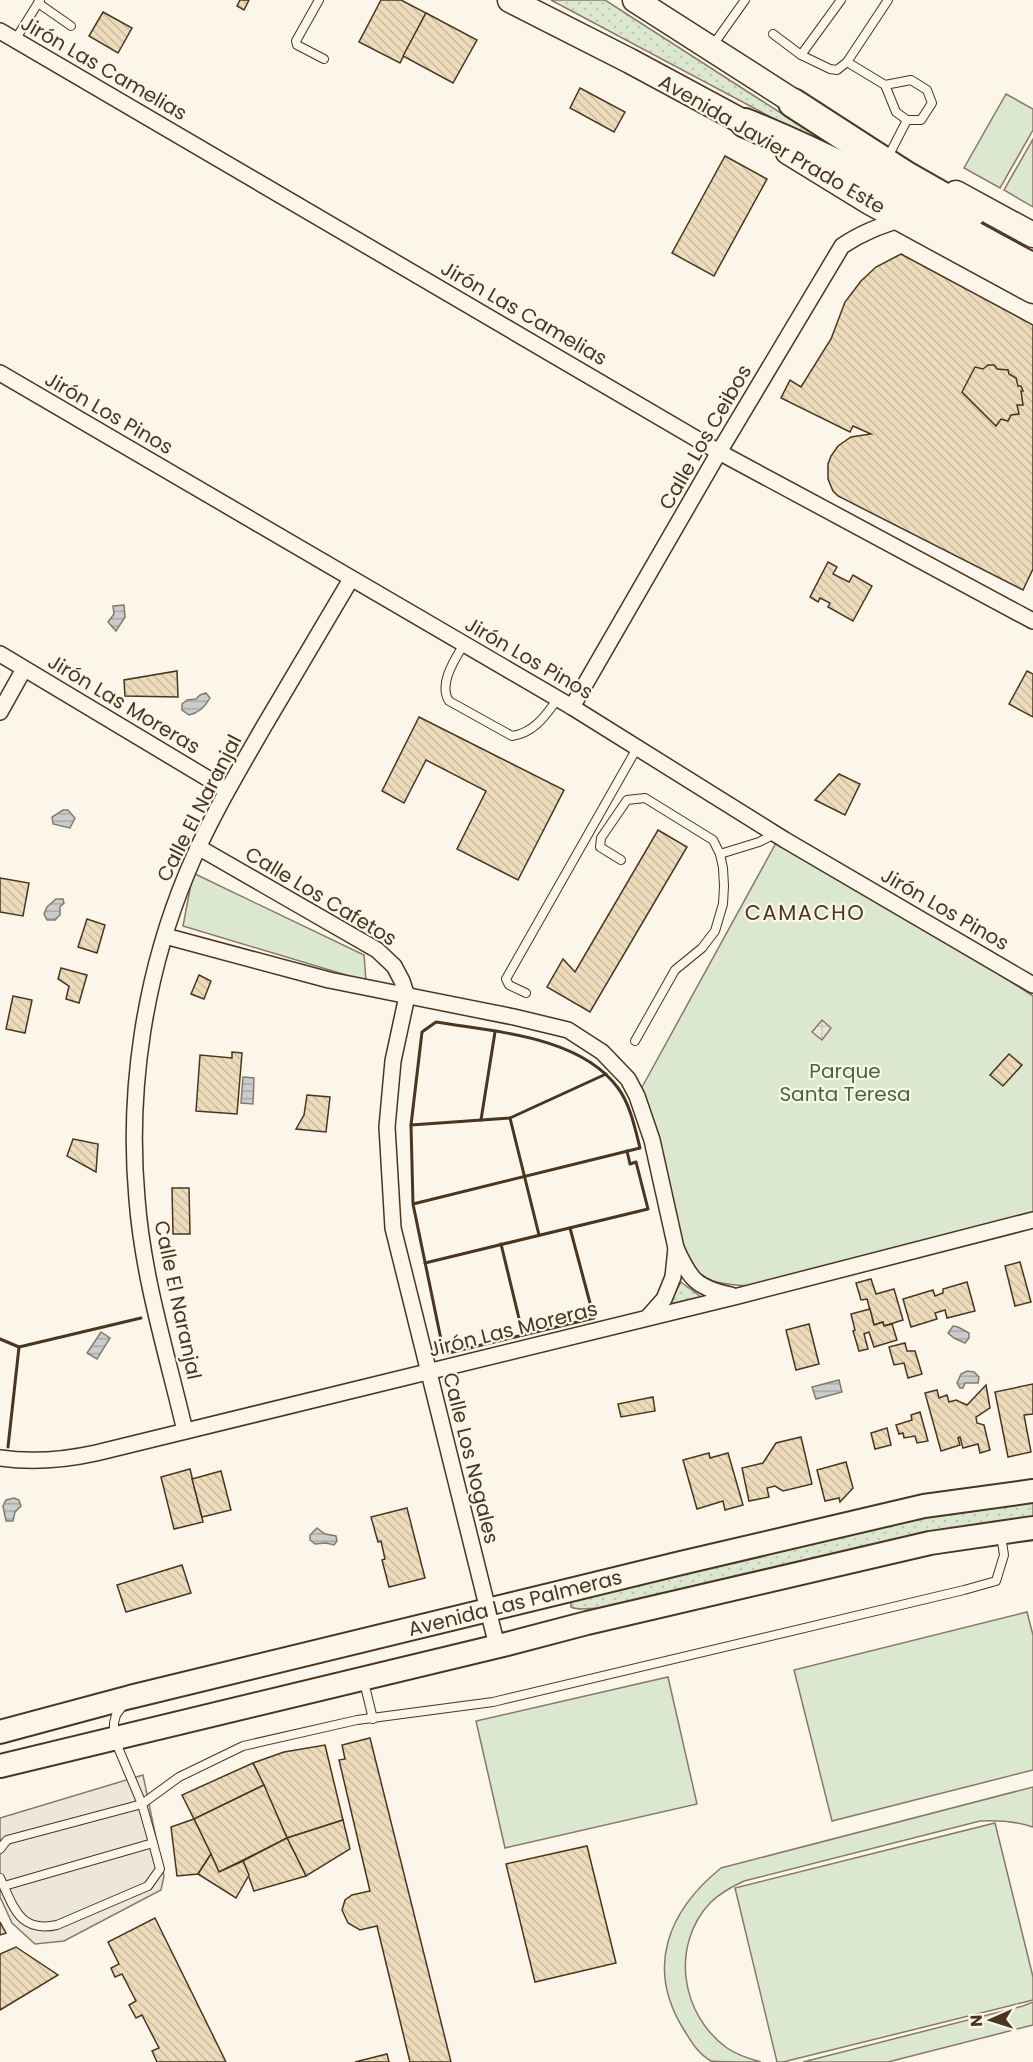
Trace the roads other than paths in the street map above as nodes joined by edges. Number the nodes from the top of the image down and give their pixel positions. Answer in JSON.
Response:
{"nodes":[{"id":1,"x":319,"y":0,"type":"edge"},
{"id":2,"x":510,"y":0,"type":"edge"},
{"id":3,"x":634,"y":0,"type":"edge"},
{"id":4,"x":745,"y":0,"type":"edge"},
{"id":5,"x":841,"y":0,"type":"edge"},
{"id":6,"x":888,"y":0,"type":"edge"},
{"id":7,"x":39,"y":2,"type":"edge"},
{"id":8,"x":71,"y":26,"type":"dead end"},
{"id":9,"x":0,"y":32,"type":"edge"},
{"id":10,"x":773,"y":34,"type":"dead end"},
{"id":11,"x":15,"y":40,"type":"junction"},
{"id":12,"x":710,"y":50,"type":"junction"},
{"id":13,"x":801,"y":55,"type":"junction"},
{"id":14,"x":324,"y":58,"type":"dead end"},
{"id":15,"x":847,"y":62,"type":"junction"},
{"id":16,"x":885,"y":85,"type":"junction"},
{"id":17,"x":793,"y":103,"type":"junction"},
{"id":18,"x":907,"y":120,"type":"junction"},
{"id":19,"x":745,"y":123,"type":"junction"},
{"id":20,"x":888,"y":157,"type":"junction"},
{"id":21,"x":902,"y":219,"type":"junction"},
{"id":22,"x":1033,"y":235,"type":"edge"},
{"id":23,"x":1033,"y":248,"type":"edge"},
{"id":24,"x":1033,"y":268,"type":"edge"},
{"id":25,"x":1033,"y":291,"type":"edge"},
{"id":26,"x":0,"y":373,"type":"edge"},
{"id":27,"x":719,"y":452,"type":"junction"},
{"id":28,"x":351,"y":579,"type":"junction"},
{"id":29,"x":1033,"y":621,"type":"edge"},
{"id":30,"x":464,"y":644,"type":"junction"},
{"id":31,"x":0,"y":654,"type":"edge"},
{"id":32,"x":24,"y":669,"type":"junction"},
{"id":33,"x":557,"y":700,"type":"junction"},
{"id":34,"x":572,"y":707,"type":"junction"},
{"id":35,"x":0,"y":712,"type":"edge"},
{"id":36,"x":637,"y":748,"type":"junction"},
{"id":37,"x":227,"y":790,"type":"junction"},
{"id":38,"x":775,"y":834,"type":"junction"},
{"id":39,"x":198,"y":847,"type":"junction"},
{"id":40,"x":720,"y":854,"type":"junction"},
{"id":41,"x":621,"y":860,"type":"dead end"},
{"id":42,"x":165,"y":936,"type":"junction"},
{"id":43,"x":1033,"y":985,"type":"edge"},
{"id":44,"x":526,"y":993,"type":"dead end"},
{"id":45,"x":407,"y":996,"type":"junction"},
{"id":46,"x":635,"y":1041,"type":"dead end"},
{"id":47,"x":1033,"y":1220,"type":"edge"},
{"id":48,"x":676,"y":1248,"type":"junction"},
{"id":49,"x":738,"y":1296,"type":"junction"},
{"id":50,"x":648,"y":1317,"type":"junction"},
{"id":51,"x":427,"y":1372,"type":"junction"},
{"id":52,"x":185,"y":1431,"type":"junction"},
{"id":53,"x":0,"y":1458,"type":"edge"},
{"id":54,"x":1033,"y":1491,"type":"edge"},
{"id":55,"x":1033,"y":1528,"type":"edge"},
{"id":56,"x":1001,"y":1532,"type":"junction"},
{"id":57,"x":564,"y":1590,"type":"junction"},
{"id":58,"x":488,"y":1609,"type":"junction"},
{"id":59,"x":432,"y":1623,"type":"junction"},
{"id":60,"x":587,"y":1623,"type":"junction"},
{"id":61,"x":496,"y":1646,"type":"junction"},
{"id":62,"x":445,"y":1659,"type":"junction"},
{"id":63,"x":364,"y":1678,"type":"junction"},
{"id":64,"x":130,"y":1697,"type":"junction"},
{"id":65,"x":373,"y":1719,"type":"junction"},
{"id":66,"x":0,"y":1732,"type":"edge"},
{"id":67,"x":114,"y":1738,"type":"junction"},
{"id":68,"x":0,"y":1766,"type":"edge"},
{"id":69,"x":142,"y":1804,"type":"junction"},
{"id":70,"x":153,"y":1843,"type":"junction"},
{"id":71,"x":0,"y":1849,"type":"edge"},
{"id":72,"x":0,"y":1878,"type":"edge"},
{"id":73,"x":4,"y":1886,"type":"junction"}],
"edges":[{"from":1,"to":14,"type":"lane"},
{"from":2,"to":19,"type":"main road","name":"Avenida Javier Prado Este"},
{"from":3,"to":12,"type":"main road"},
{"from":4,"to":12,"type":"lane"},
{"from":5,"to":13,"type":"lane"},
{"from":6,"to":15,"type":"lane"},
{"from":7,"to":8,"type":"lane"},
{"from":7,"to":11,"type":"lane"},
{"from":9,"to":11,"type":"street","name":"Jirón Las Camelias"},
{"from":10,"to":13,"type":"lane"},
{"from":11,"to":27,"type":"street","name":"Jirón Las Camelias"},
{"from":12,"to":17,"type":"main road"},
{"from":13,"to":15,"type":"lane"},
{"from":15,"to":16,"type":"lane"},
{"from":16,"to":18,"type":"lane"},
{"from":16,"to":18,"type":"lane"},
{"from":17,"to":20,"type":"main road"},
{"from":17,"to":23,"type":"highway"},
{"from":18,"to":20,"type":"lane"},
{"from":19,"to":21,"type":"main road","name":"Avenida Javier Prado Este"},
{"from":19,"to":24,"type":"highway"},
{"from":20,"to":22,"type":"main road"},
{"from":21,"to":25,"type":"main road","name":"Avenida Javier Prado Este"},
{"from":21,"to":27,"type":"street","name":"Calle Los Ceibos"},
{"from":26,"to":28,"type":"street","name":"Jirón Los Pinos"},
{"from":27,"to":29,"type":"street","name":"Jirón Las Camelias"},
{"from":27,"to":34,"type":"street","name":"Calle Los Ceibos"},
{"from":28,"to":30,"type":"street","name":"Jirón Los Pinos"},
{"from":28,"to":37,"type":"street","name":"Calle El Naranjal"},
{"from":30,"to":33,"type":"street","name":"Jirón Los Pinos"},
{"from":30,"to":33,"type":"lane"},
{"from":31,"to":32,"type":"street","name":"Jirón Las Moreras"},
{"from":32,"to":35,"type":"street"},
{"from":32,"to":37,"type":"street","name":"Jirón Las Moreras"},
{"from":33,"to":34,"type":"street","name":"Jirón Los Pinos"},
{"from":34,"to":36,"type":"street","name":"Jirón Los Pinos"},
{"from":36,"to":38,"type":"street","name":"Jirón Los Pinos"},
{"from":36,"to":44,"type":"lane"},
{"from":37,"to":39,"type":"street","name":"Calle El Naranjal"},
{"from":38,"to":40,"type":"lane"},
{"from":38,"to":43,"type":"street","name":"Jirón Los Pinos"},
{"from":39,"to":42,"type":"street","name":"Calle El Naranjal"},
{"from":39,"to":45,"type":"street","name":"Calle Los Cafetos"},
{"from":40,"to":41,"type":"lane"},
{"from":40,"to":46,"type":"lane"},
{"from":42,"to":45,"type":"street"},
{"from":42,"to":52,"type":"street","name":"Calle El Naranjal"},
{"from":45,"to":48,"type":"street"},
{"from":45,"to":51,"type":"street","name":"Calle Los Nogales"},
{"from":47,"to":49,"type":"street","name":"Jirón Las Moreras"},
{"from":48,"to":49,"type":"street"},
{"from":48,"to":50,"type":"street"},
{"from":49,"to":50,"type":"street","name":"Jirón Las Moreras"},
{"from":50,"to":51,"type":"street","name":"Jirón Las Moreras"},
{"from":51,"to":52,"type":"street","name":"Jirón Las Moreras"},
{"from":51,"to":58,"type":"street","name":"Calle Los Nogales"},
{"from":52,"to":53,"type":"street","name":"Jirón Las Moreras"},
{"from":54,"to":57,"type":"main road","name":"Avenida Las Palmeras"},
{"from":55,"to":56,"type":"main road","name":"Avenida Las Palmeras"},
{"from":56,"to":60,"type":"main road","name":"Avenida Las Palmeras"},
{"from":56,"to":65,"type":"lane"},
{"from":57,"to":58,"type":"main road","name":"Avenida Las Palmeras"},
{"from":57,"to":60,"type":"main road"},
{"from":58,"to":59,"type":"main road","name":"Avenida Las Palmeras"},
{"from":58,"to":61,"type":"street","name":"Calle Los Nogales"},
{"from":59,"to":62,"type":"main road"},
{"from":59,"to":64,"type":"main road","name":"Avenida Las Palmeras"},
{"from":60,"to":61,"type":"main road","name":"Avenida Las Palmeras"},
{"from":61,"to":62,"type":"main road","name":"Avenida Las Palmeras"},
{"from":62,"to":63,"type":"main road","name":"Avenida Las Palmeras"},
{"from":63,"to":65,"type":"lane"},
{"from":63,"to":67,"type":"main road","name":"Avenida Las Palmeras"},
{"from":64,"to":66,"type":"main road","name":"Avenida Las Palmeras"},
{"from":64,"to":67,"type":"lane"},
{"from":65,"to":69,"type":"lane"},
{"from":67,"to":68,"type":"main road","name":"Avenida Las Palmeras"},
{"from":67,"to":69,"type":"lane"},
{"from":69,"to":70,"type":"lane"},
{"from":69,"to":71,"type":"lane"},
{"from":70,"to":73,"type":"lane"},
{"from":70,"to":73,"type":"lane"},
{"from":72,"to":73,"type":"lane"}]}
